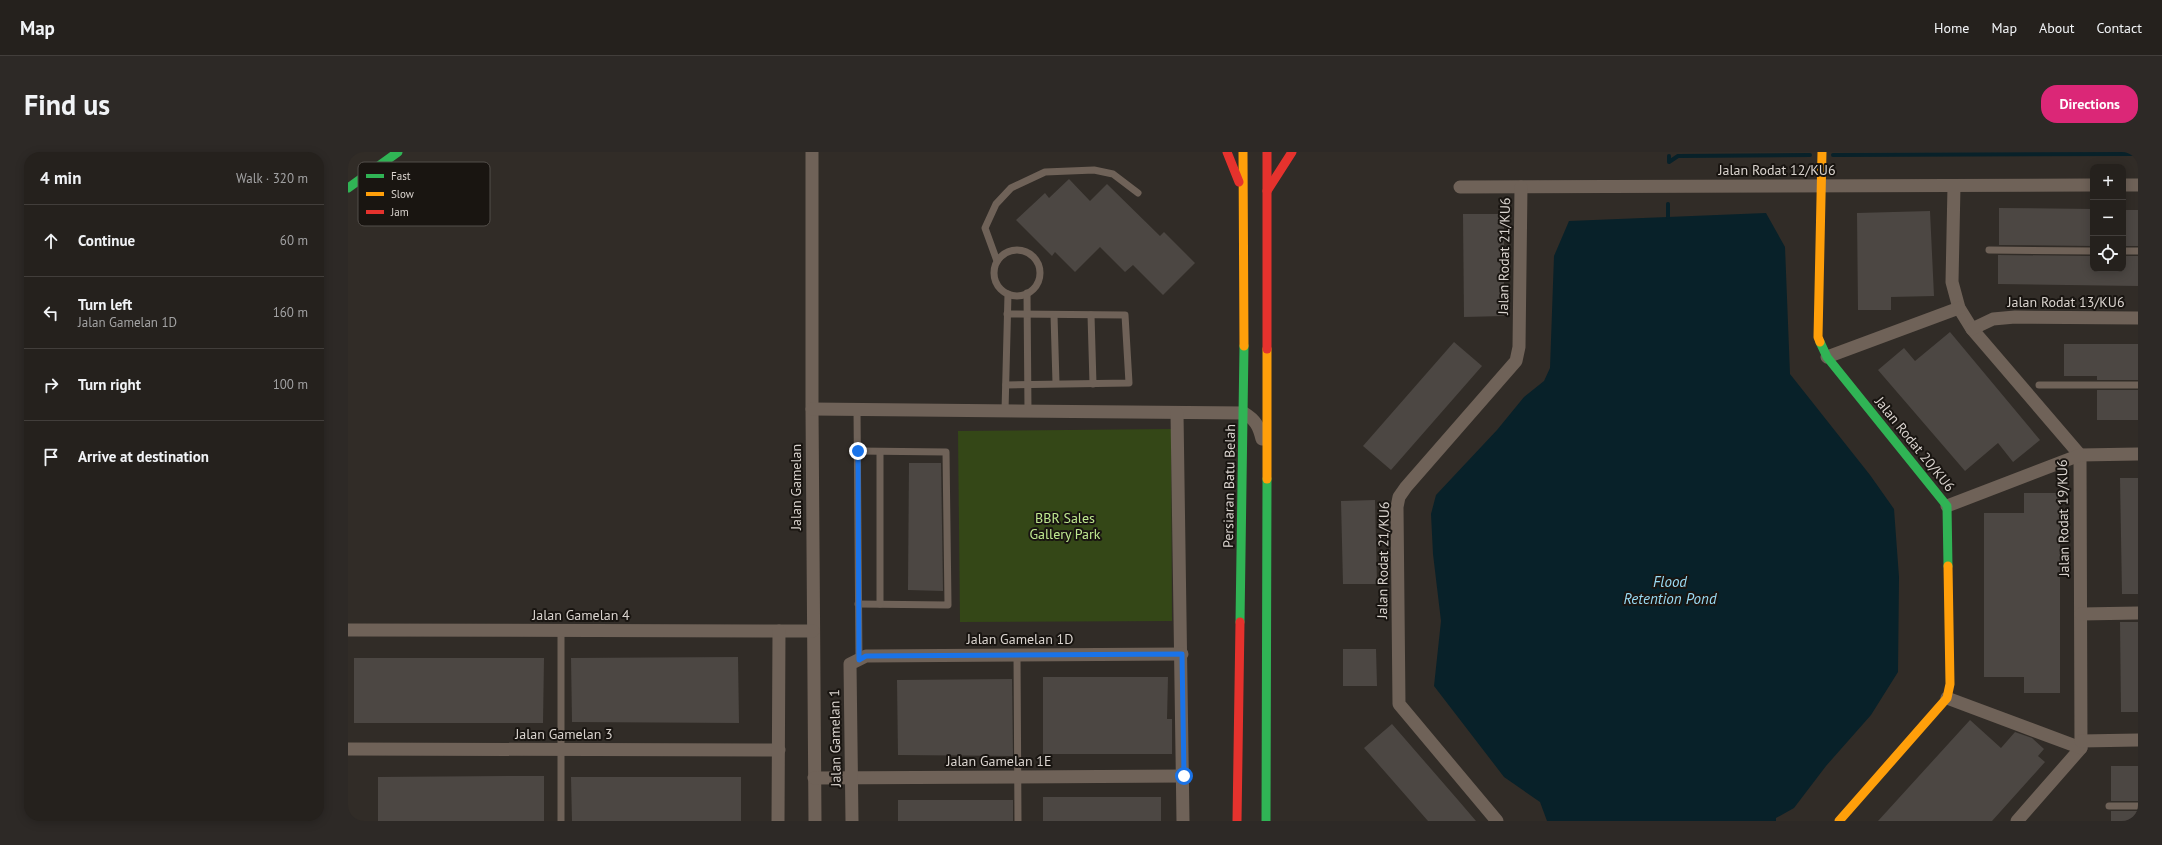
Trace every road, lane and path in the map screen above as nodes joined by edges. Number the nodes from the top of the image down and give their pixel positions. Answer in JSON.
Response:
{"nodes":[{"id":1,"x":398,"y":152,"type":"edge"},
{"id":2,"x":812,"y":152,"type":"edge"},
{"id":3,"x":1227,"y":152,"type":"edge"},
{"id":4,"x":1243,"y":152,"type":"edge"},
{"id":5,"x":1267,"y":152,"type":"edge"},
{"id":6,"x":1292,"y":152,"type":"edge"},
{"id":7,"x":1822,"y":152,"type":"edge"},
{"id":8,"x":384,"y":162,"type":"edge"},
{"id":9,"x":358,"y":181,"type":"edge"},
{"id":10,"x":2090,"y":185,"type":"edge"},
{"id":11,"x":2126,"y":185,"type":"edge"},
{"id":12,"x":2138,"y":185,"type":"edge"},
{"id":13,"x":1821,"y":186,"type":"junction"},
{"id":14,"x":1954,"y":186,"type":"junction"},
{"id":15,"x":1460,"y":187,"type":"dead end"},
{"id":16,"x":1521,"y":187,"type":"junction"},
{"id":17,"x":348,"y":188,"type":"edge"},
{"id":18,"x":1267,"y":191,"type":"junction"},
{"id":19,"x":1138,"y":193,"type":"dead end"},
{"id":20,"x":1244,"y":195,"type":"junction"},
{"id":21,"x":1989,"y":250,"type":"dead end"},
{"id":22,"x":2090,"y":250,"type":"edge"},
{"id":23,"x":2126,"y":251,"type":"edge"},
{"id":24,"x":2138,"y":251,"type":"edge"},
{"id":25,"x":997,"y":261,"type":"junction"},
{"id":26,"x":1027,"y":293,"type":"junction"},
{"id":27,"x":1008,"y":294,"type":"junction"},
{"id":28,"x":1958,"y":308,"type":"junction"},
{"id":29,"x":1007,"y":314,"type":"junction"},
{"id":30,"x":1027,"y":316,"type":"junction"},
{"id":31,"x":1054,"y":316,"type":"junction"},
{"id":32,"x":1091,"y":316,"type":"junction"},
{"id":33,"x":2138,"y":318,"type":"edge"},
{"id":34,"x":1972,"y":330,"type":"junction"},
{"id":35,"x":1827,"y":357,"type":"junction"},
{"id":36,"x":1056,"y":383,"type":"junction"},
{"id":37,"x":1028,"y":384,"type":"junction"},
{"id":38,"x":1093,"y":384,"type":"junction"},
{"id":39,"x":1006,"y":385,"type":"junction"},
{"id":40,"x":2039,"y":385,"type":"dead end"},
{"id":41,"x":2138,"y":385,"type":"edge"},
{"id":42,"x":812,"y":409,"type":"junction"},
{"id":43,"x":857,"y":409,"type":"junction"},
{"id":44,"x":1005,"y":411,"type":"junction"},
{"id":45,"x":1028,"y":411,"type":"junction"},
{"id":46,"x":1177,"y":413,"type":"junction"},
{"id":47,"x":1244,"y":413,"type":"junction"},
{"id":48,"x":858,"y":451,"type":"junction"},
{"id":49,"x":880,"y":452,"type":"junction"},
{"id":50,"x":2138,"y":454,"type":"edge"},
{"id":51,"x":2080,"y":455,"type":"junction"},
{"id":52,"x":1266,"y":463,"type":"junction"},
{"id":53,"x":1947,"y":506,"type":"junction"},
{"id":54,"x":858,"y":604,"type":"junction"},
{"id":55,"x":880,"y":604,"type":"junction"},
{"id":56,"x":2138,"y":613,"type":"edge"},
{"id":57,"x":2081,"y":614,"type":"junction"},
{"id":58,"x":348,"y":630,"type":"edge"},
{"id":59,"x":561,"y":630,"type":"junction"},
{"id":60,"x":779,"y":631,"type":"junction"},
{"id":61,"x":813,"y":631,"type":"junction"},
{"id":62,"x":1182,"y":654,"type":"junction"},
{"id":63,"x":1017,"y":655,"type":"junction"},
{"id":64,"x":859,"y":660,"type":"junction"},
{"id":65,"x":1947,"y":698,"type":"junction"},
{"id":66,"x":2138,"y":740,"type":"edge"},
{"id":67,"x":2081,"y":744,"type":"junction"},
{"id":68,"x":348,"y":749,"type":"edge"},
{"id":69,"x":561,"y":750,"type":"junction"},
{"id":70,"x":779,"y":750,"type":"junction"},
{"id":71,"x":1184,"y":776,"type":"junction"},
{"id":72,"x":1018,"y":777,"type":"junction"},
{"id":73,"x":814,"y":778,"type":"junction"},
{"id":74,"x":851,"y":778,"type":"junction"},
{"id":75,"x":2109,"y":806,"type":"dead end"},
{"id":76,"x":2138,"y":806,"type":"edge"},
{"id":77,"x":561,"y":821,"type":"edge"},
{"id":78,"x":778,"y":821,"type":"edge"},
{"id":79,"x":815,"y":821,"type":"edge"},
{"id":80,"x":852,"y":821,"type":"edge"},
{"id":81,"x":1018,"y":821,"type":"edge"},
{"id":82,"x":1183,"y":821,"type":"edge"},
{"id":83,"x":1237,"y":821,"type":"edge"},
{"id":84,"x":1266,"y":821,"type":"edge"},
{"id":85,"x":1497,"y":821,"type":"edge"},
{"id":86,"x":1839,"y":821,"type":"edge"},
{"id":87,"x":2017,"y":821,"type":"edge"}],
"edges":[{"from":1,"to":8,"type":"street"},
{"from":2,"to":42,"type":"street","name":"Jalan Gamelan"},
{"from":3,"to":20,"type":"street"},
{"from":4,"to":20,"type":"street","name":"Persiaran Batu Belah"},
{"from":5,"to":18,"type":"street"},
{"from":6,"to":18,"type":"street"},
{"from":7,"to":13,"type":"street","name":"Jalan Rodat 20/KU6"},
{"from":9,"to":17,"type":"street"},
{"from":10,"to":14,"type":"street","name":"Jalan Rodat 12/KU6"},
{"from":11,"to":12,"type":"street"},
{"from":13,"to":14,"type":"street","name":"Jalan Rodat 12/KU6"},
{"from":13,"to":16,"type":"street","name":"Jalan Rodat 12/KU6"},
{"from":13,"to":35,"type":"street","name":"Jalan Rodat 20/KU6"},
{"from":14,"to":28,"type":"street","name":"Jalan Rodat 19/KU6"},
{"from":15,"to":16,"type":"street","name":"Jalan Rodat 12/KU6"},
{"from":16,"to":85,"type":"street","name":"Jalan Rodat 21/KU6"},
{"from":18,"to":52,"type":"street"},
{"from":19,"to":25,"type":"lane"},
{"from":20,"to":47,"type":"street","name":"Persiaran Batu Belah"},
{"from":21,"to":22,"type":"lane"},
{"from":23,"to":24,"type":"lane"},
{"from":25,"to":26,"type":"lane"},
{"from":25,"to":27,"type":"lane"},
{"from":26,"to":27,"type":"lane"},
{"from":26,"to":30,"type":"lane"},
{"from":27,"to":29,"type":"lane"},
{"from":28,"to":34,"type":"street","name":"Jalan Rodat 19/KU6"},
{"from":28,"to":35,"type":"street"},
{"from":29,"to":30,"type":"lane"},
{"from":29,"to":39,"type":"lane"},
{"from":30,"to":31,"type":"lane"},
{"from":30,"to":37,"type":"lane"},
{"from":31,"to":32,"type":"lane"},
{"from":31,"to":36,"type":"lane"},
{"from":32,"to":38,"type":"lane"},
{"from":32,"to":38,"type":"lane"},
{"from":33,"to":34,"type":"street","name":"Jalan Rodat 13/KU6"},
{"from":34,"to":51,"type":"street","name":"Jalan Rodat 19/KU6"},
{"from":35,"to":53,"type":"street","name":"Jalan Rodat 20/KU6"},
{"from":36,"to":37,"type":"lane"},
{"from":36,"to":38,"type":"lane"},
{"from":37,"to":39,"type":"lane"},
{"from":37,"to":45,"type":"lane"},
{"from":39,"to":44,"type":"lane"},
{"from":40,"to":41,"type":"lane"},
{"from":42,"to":43,"type":"street"},
{"from":42,"to":61,"type":"street","name":"Jalan Gamelan"},
{"from":43,"to":44,"type":"street"},
{"from":43,"to":48,"type":"lane"},
{"from":44,"to":45,"type":"street"},
{"from":45,"to":46,"type":"street"},
{"from":46,"to":47,"type":"street"},
{"from":46,"to":62,"type":"street"},
{"from":47,"to":52,"type":"street"},
{"from":47,"to":83,"type":"street","name":"Persiaran Batu Belah"},
{"from":48,"to":49,"type":"lane"},
{"from":48,"to":54,"type":"lane"},
{"from":49,"to":55,"type":"lane"},
{"from":49,"to":55,"type":"lane"},
{"from":50,"to":51,"type":"street"},
{"from":51,"to":53,"type":"street"},
{"from":51,"to":57,"type":"street","name":"Jalan Rodat 19/KU6"},
{"from":52,"to":84,"type":"street"},
{"from":53,"to":65,"type":"street","name":"Jalan Rodat 20/KU6"},
{"from":54,"to":55,"type":"lane"},
{"from":54,"to":64,"type":"lane"},
{"from":56,"to":57,"type":"street"},
{"from":57,"to":67,"type":"street","name":"Jalan Rodat 19/KU6"},
{"from":58,"to":59,"type":"street","name":"Jalan Gamelan 4"},
{"from":59,"to":60,"type":"street","name":"Jalan Gamelan 4"},
{"from":59,"to":69,"type":"lane"},
{"from":60,"to":61,"type":"street","name":"Jalan Gamelan 4"},
{"from":60,"to":70,"type":"street"},
{"from":61,"to":73,"type":"street","name":"Jalan Gamelan"},
{"from":62,"to":63,"type":"street","name":"Jalan Gamelan 1D"},
{"from":62,"to":71,"type":"street"},
{"from":63,"to":64,"type":"street","name":"Jalan Gamelan 1D"},
{"from":63,"to":72,"type":"lane"},
{"from":64,"to":74,"type":"street","name":"Jalan Gamelan 1"},
{"from":65,"to":67,"type":"street"},
{"from":65,"to":86,"type":"street"},
{"from":66,"to":67,"type":"street"},
{"from":67,"to":87,"type":"street"},
{"from":68,"to":69,"type":"street","name":"Jalan Gamelan 3"},
{"from":69,"to":70,"type":"street","name":"Jalan Gamelan 3"},
{"from":69,"to":77,"type":"lane"},
{"from":70,"to":78,"type":"street"},
{"from":71,"to":72,"type":"street","name":"Jalan Gamelan 1E"},
{"from":71,"to":82,"type":"street"},
{"from":72,"to":74,"type":"street","name":"Jalan Gamelan 1E"},
{"from":72,"to":81,"type":"lane"},
{"from":73,"to":74,"type":"street","name":"Jalan Gamelan 1E"},
{"from":73,"to":79,"type":"street","name":"Jalan Gamelan"},
{"from":74,"to":80,"type":"street","name":"Jalan Gamelan 1"},
{"from":75,"to":76,"type":"lane"}]}
